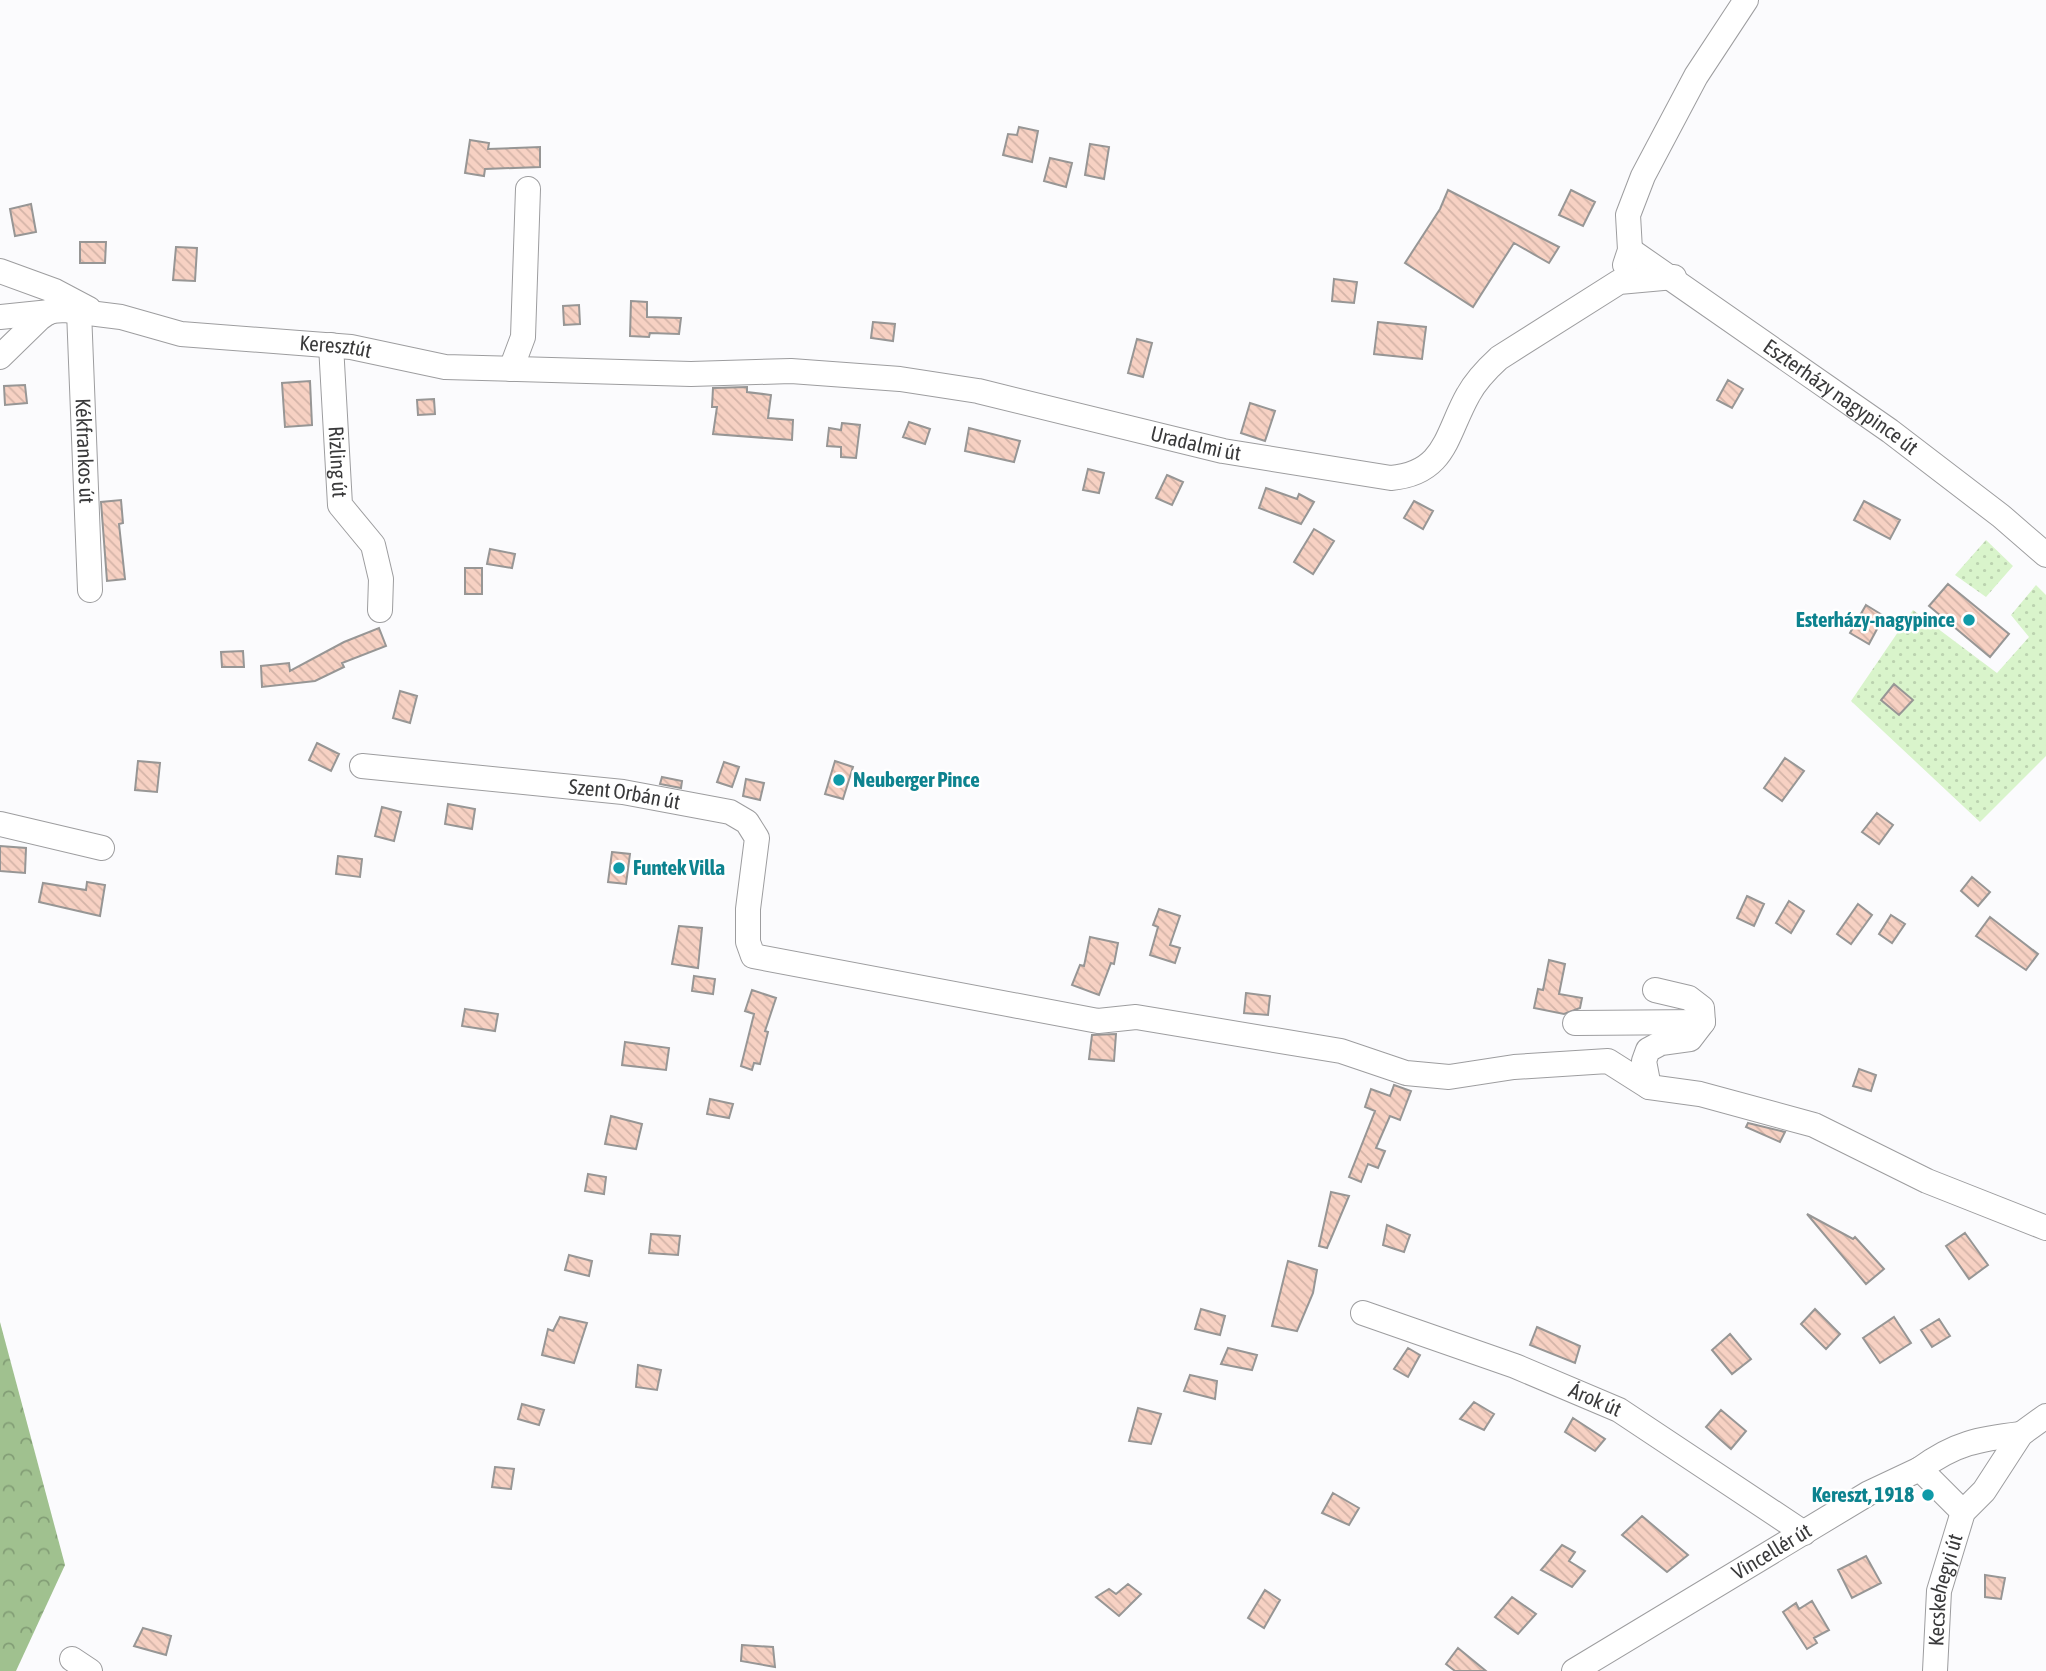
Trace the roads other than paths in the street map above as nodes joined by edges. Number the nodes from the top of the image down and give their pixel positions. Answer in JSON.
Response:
{"nodes":[{"id":1,"x":1746,"y":0,"type":"edge"},
{"id":2,"x":528,"y":189,"type":"dead end"},
{"id":3,"x":1630,"y":250,"type":"junction"},
{"id":4,"x":0,"y":271,"type":"edge"},
{"id":5,"x":1674,"y":277,"type":"junction"},
{"id":6,"x":1619,"y":282,"type":"junction"},
{"id":7,"x":50,"y":312,"type":"junction"},
{"id":8,"x":87,"y":312,"type":"junction"},
{"id":9,"x":0,"y":317,"type":"edge"},
{"id":10,"x":331,"y":345,"type":"junction"},
{"id":11,"x":0,"y":357,"type":"edge"},
{"id":12,"x":511,"y":369,"type":"junction"},
{"id":13,"x":691,"y":374,"type":"joint"},
{"id":14,"x":2046,"y":555,"type":"edge"},
{"id":15,"x":90,"y":590,"type":"dead end"},
{"id":16,"x":380,"y":610,"type":"dead end"},
{"id":17,"x":362,"y":766,"type":"dead end"},
{"id":18,"x":0,"y":824,"type":"edge"},
{"id":19,"x":102,"y":848,"type":"dead end"},
{"id":20,"x":1655,"y":990,"type":"dead end"},
{"id":21,"x":1703,"y":1022,"type":"junction"},
{"id":22,"x":1575,"y":1023,"type":"dead end"},
{"id":23,"x":1649,"y":1087,"type":"junction"},
{"id":24,"x":2046,"y":1228,"type":"edge"},
{"id":25,"x":1363,"y":1313,"type":"dead end"},
{"id":26,"x":2046,"y":1416,"type":"edge"},
{"id":27,"x":2021,"y":1434,"type":"junction"},
{"id":28,"x":1920,"y":1469,"type":"junction"},
{"id":29,"x":1963,"y":1511,"type":"junction"},
{"id":30,"x":1804,"y":1532,"type":"junction"},
{"id":31,"x":1574,"y":1671,"type":"edge"},
{"id":32,"x":1935,"y":1671,"type":"edge"}],
"edges":[{"from":1,"to":3,"type":"street"},
{"from":2,"to":12,"type":"street"},
{"from":3,"to":5,"type":"street","name":"Eszterházy nagypince út"},
{"from":3,"to":6,"type":"street"},
{"from":4,"to":8,"type":"street"},
{"from":5,"to":6,"type":"street"},
{"from":5,"to":14,"type":"street","name":"Eszterházy nagypince út"},
{"from":6,"to":13,"type":"street","name":"Uradalmi út"},
{"from":7,"to":8,"type":"street","name":"Keresztút"},
{"from":7,"to":9,"type":"street","name":"Keresztút"},
{"from":7,"to":11,"type":"street"},
{"from":8,"to":10,"type":"street","name":"Keresztút"},
{"from":8,"to":15,"type":"street","name":"Kékfrankos út"},
{"from":10,"to":12,"type":"street","name":"Keresztút"},
{"from":10,"to":16,"type":"street","name":"Rizling út"},
{"from":12,"to":13,"type":"street","name":"Keresztút"},
{"from":17,"to":23,"type":"street","name":"Szent Orbán út"},
{"from":18,"to":19,"type":"street"},
{"from":20,"to":21,"type":"street"},
{"from":21,"to":22,"type":"street"},
{"from":21,"to":23,"type":"street"},
{"from":23,"to":24,"type":"street"},
{"from":25,"to":30,"type":"street","name":"Árok út"},
{"from":26,"to":27,"type":"street"},
{"from":27,"to":28,"type":"street","name":"Vincellér út"},
{"from":27,"to":29,"type":"street"},
{"from":28,"to":29,"type":"street"},
{"from":28,"to":30,"type":"street","name":"Vincellér út"},
{"from":29,"to":32,"type":"street","name":"Kecskehegyi út"},
{"from":30,"to":31,"type":"street","name":"Vincellér út"}]}
